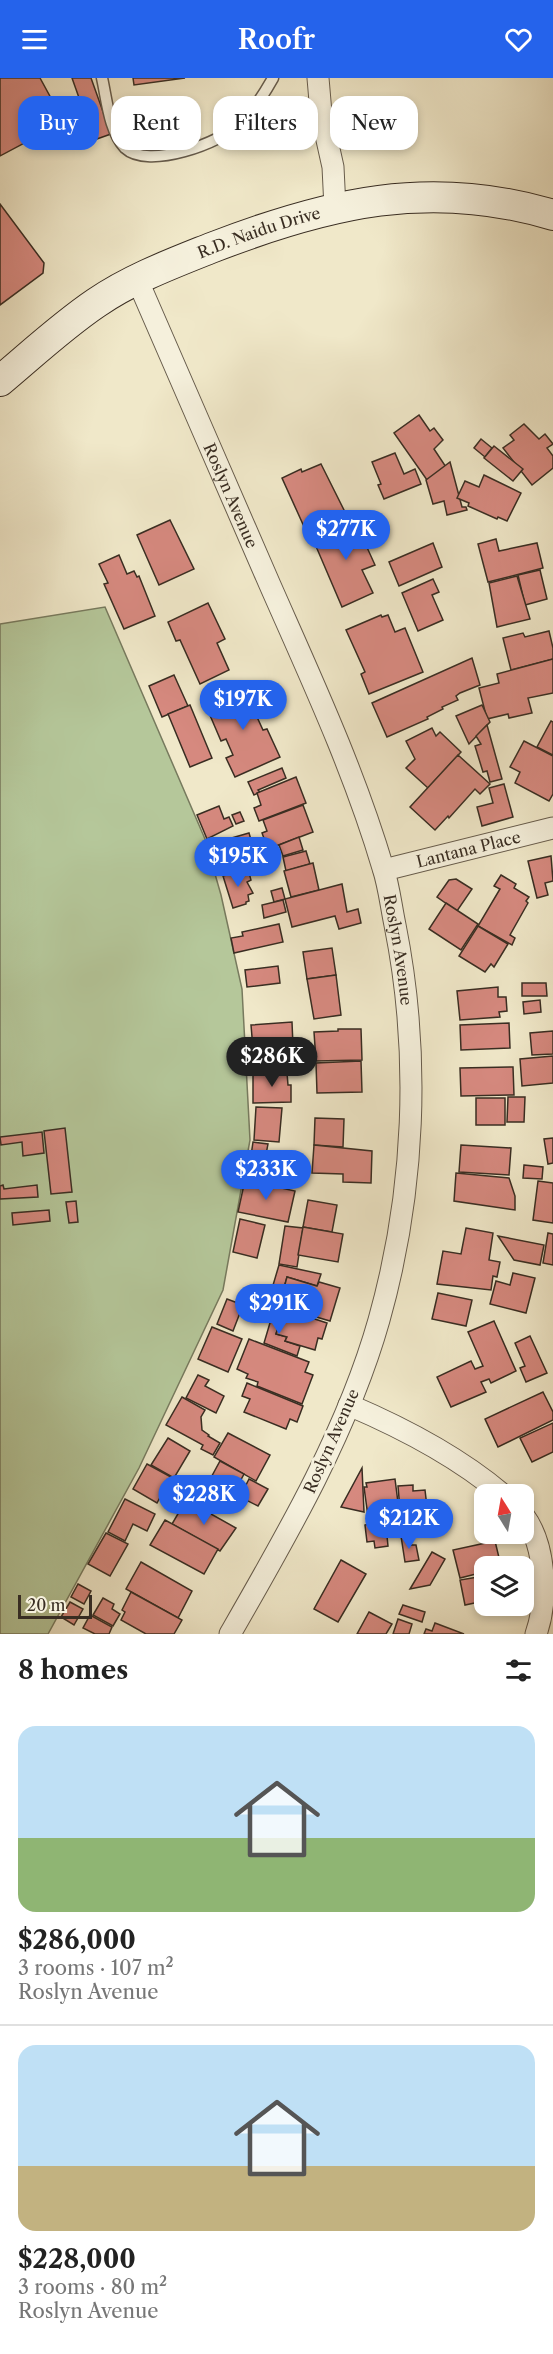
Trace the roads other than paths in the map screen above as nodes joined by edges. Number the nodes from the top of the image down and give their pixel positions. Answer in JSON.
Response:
{"nodes":[{"id":1,"x":102,"y":78,"type":"edge"},
{"id":2,"x":273,"y":78,"type":"edge"},
{"id":3,"x":318,"y":78,"type":"edge"},
{"id":4,"x":335,"y":207,"type":"junction"},
{"id":5,"x":553,"y":215,"type":"edge"},
{"id":6,"x":137,"y":279,"type":"junction"},
{"id":7,"x":0,"y":381,"type":"edge"},
{"id":8,"x":553,"y":828,"type":"edge"},
{"id":9,"x":384,"y":870,"type":"junction"},
{"id":10,"x":349,"y":1405,"type":"junction"},
{"id":11,"x":489,"y":1484,"type":"edge"},
{"id":12,"x":534,"y":1537,"type":"edge"},
{"id":13,"x":230,"y":1634,"type":"edge"},
{"id":14,"x":536,"y":1634,"type":"edge"}],
"edges":[{"from":1,"to":2,"type":"lane"},
{"from":3,"to":4,"type":"street"},
{"from":4,"to":5,"type":"street","name":"R.D. Naidu Drive"},
{"from":4,"to":6,"type":"street","name":"R.D. Naidu Drive"},
{"from":6,"to":7,"type":"street","name":"R.D. Naidu Drive"},
{"from":6,"to":9,"type":"street","name":"Roslyn Avenue"},
{"from":8,"to":9,"type":"street","name":"Lantana Place"},
{"from":9,"to":10,"type":"street","name":"Roslyn Avenue"},
{"from":10,"to":11,"type":"street"},
{"from":10,"to":13,"type":"street","name":"Roslyn Avenue"},
{"from":12,"to":14,"type":"street"}]}
